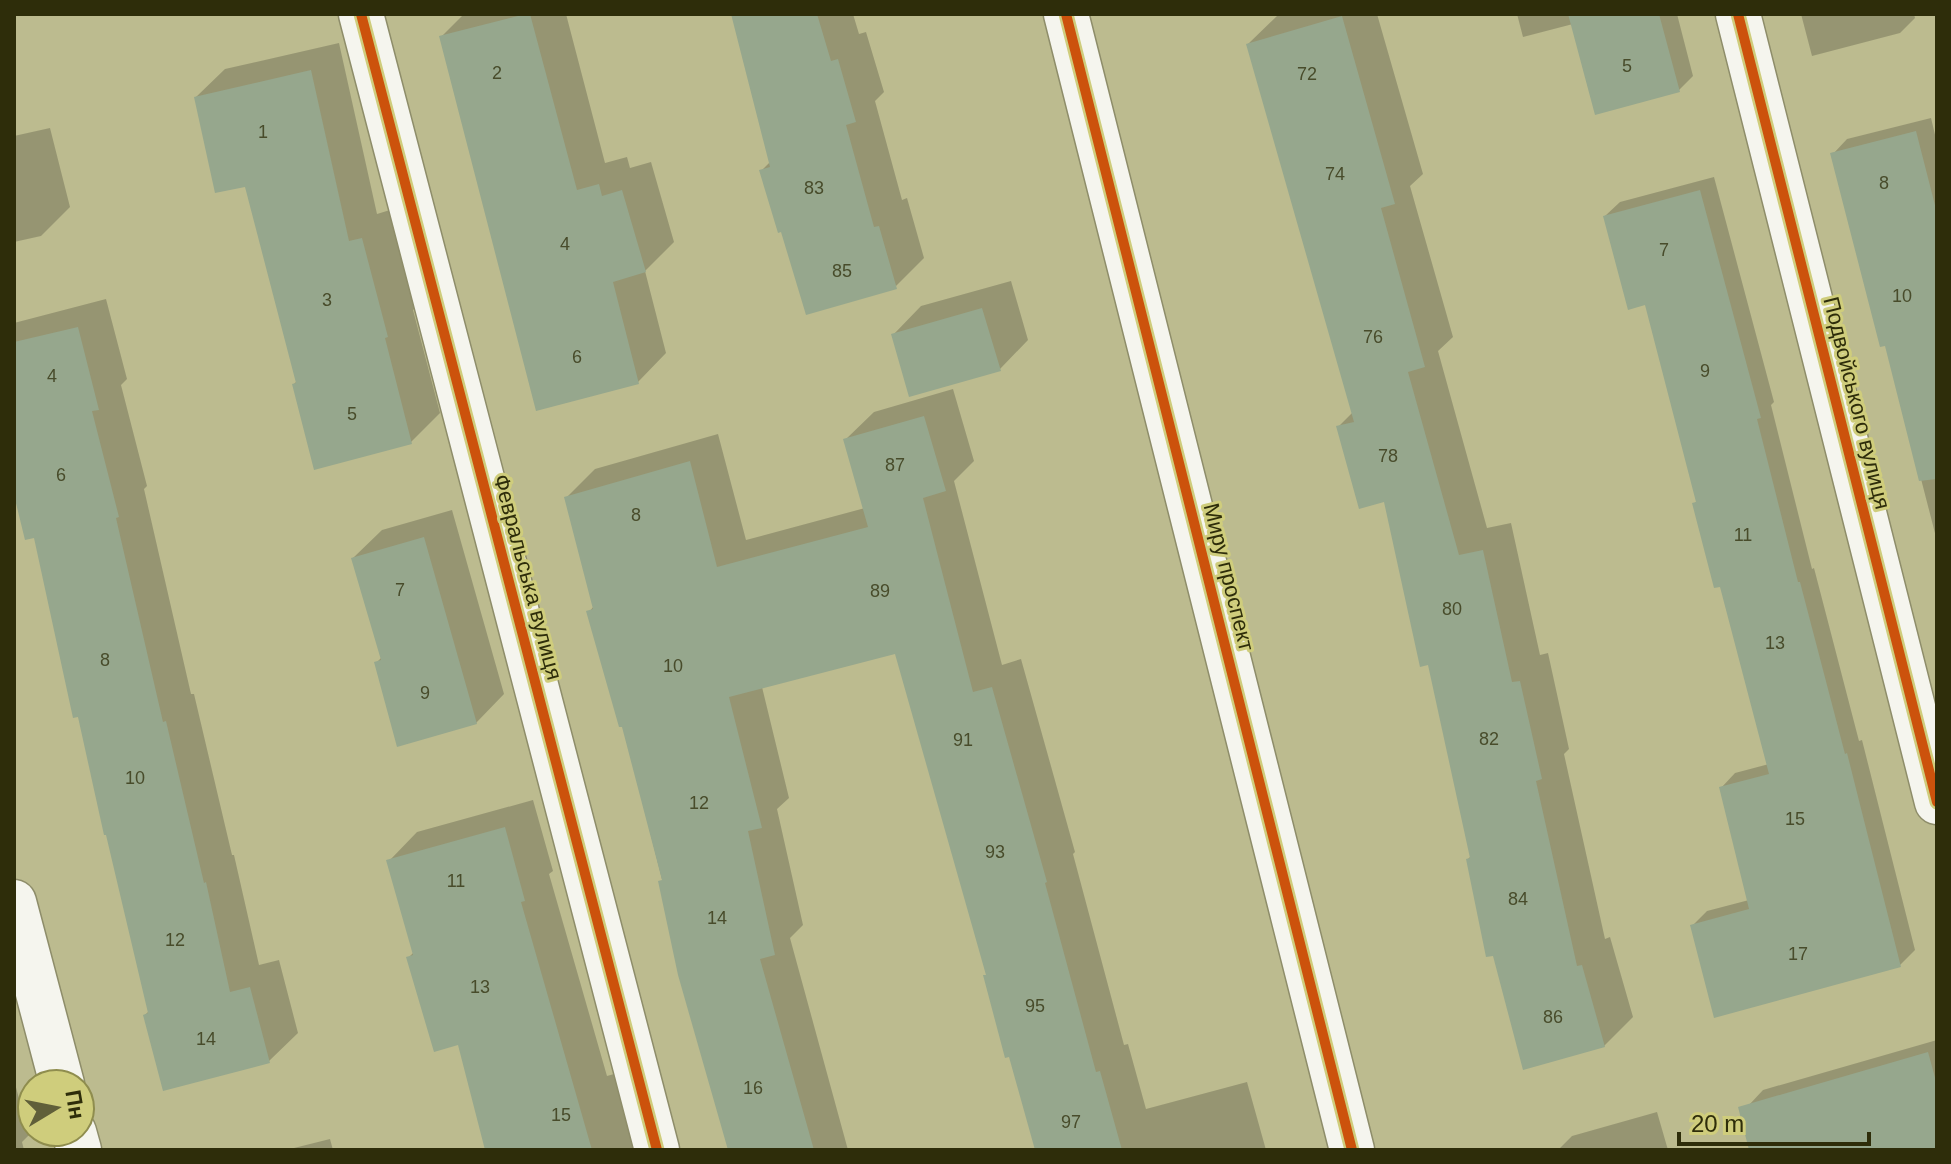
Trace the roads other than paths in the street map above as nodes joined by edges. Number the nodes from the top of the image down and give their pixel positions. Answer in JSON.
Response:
{"nodes":[{"id":1,"x":361,"y":14,"type":"edge"},
{"id":2,"x":1066,"y":14,"type":"edge"},
{"id":3,"x":1738,"y":14,"type":"edge"},
{"id":4,"x":1937,"y":802,"type":"edge"},
{"id":5,"x":14,"y":902,"type":"edge"},
{"id":6,"x":58,"y":1068,"type":"edge"},
{"id":7,"x":657,"y":1150,"type":"edge"},
{"id":8,"x":1352,"y":1150,"type":"edge"}],
"edges":[{"from":1,"to":7,"type":"street","name":"Февральська вулиця"},
{"from":2,"to":8,"type":"street","name":"Миру проспект"},
{"from":3,"to":4,"type":"street","name":"Подвойського вулиця"},
{"from":5,"to":6,"type":"street"}]}
